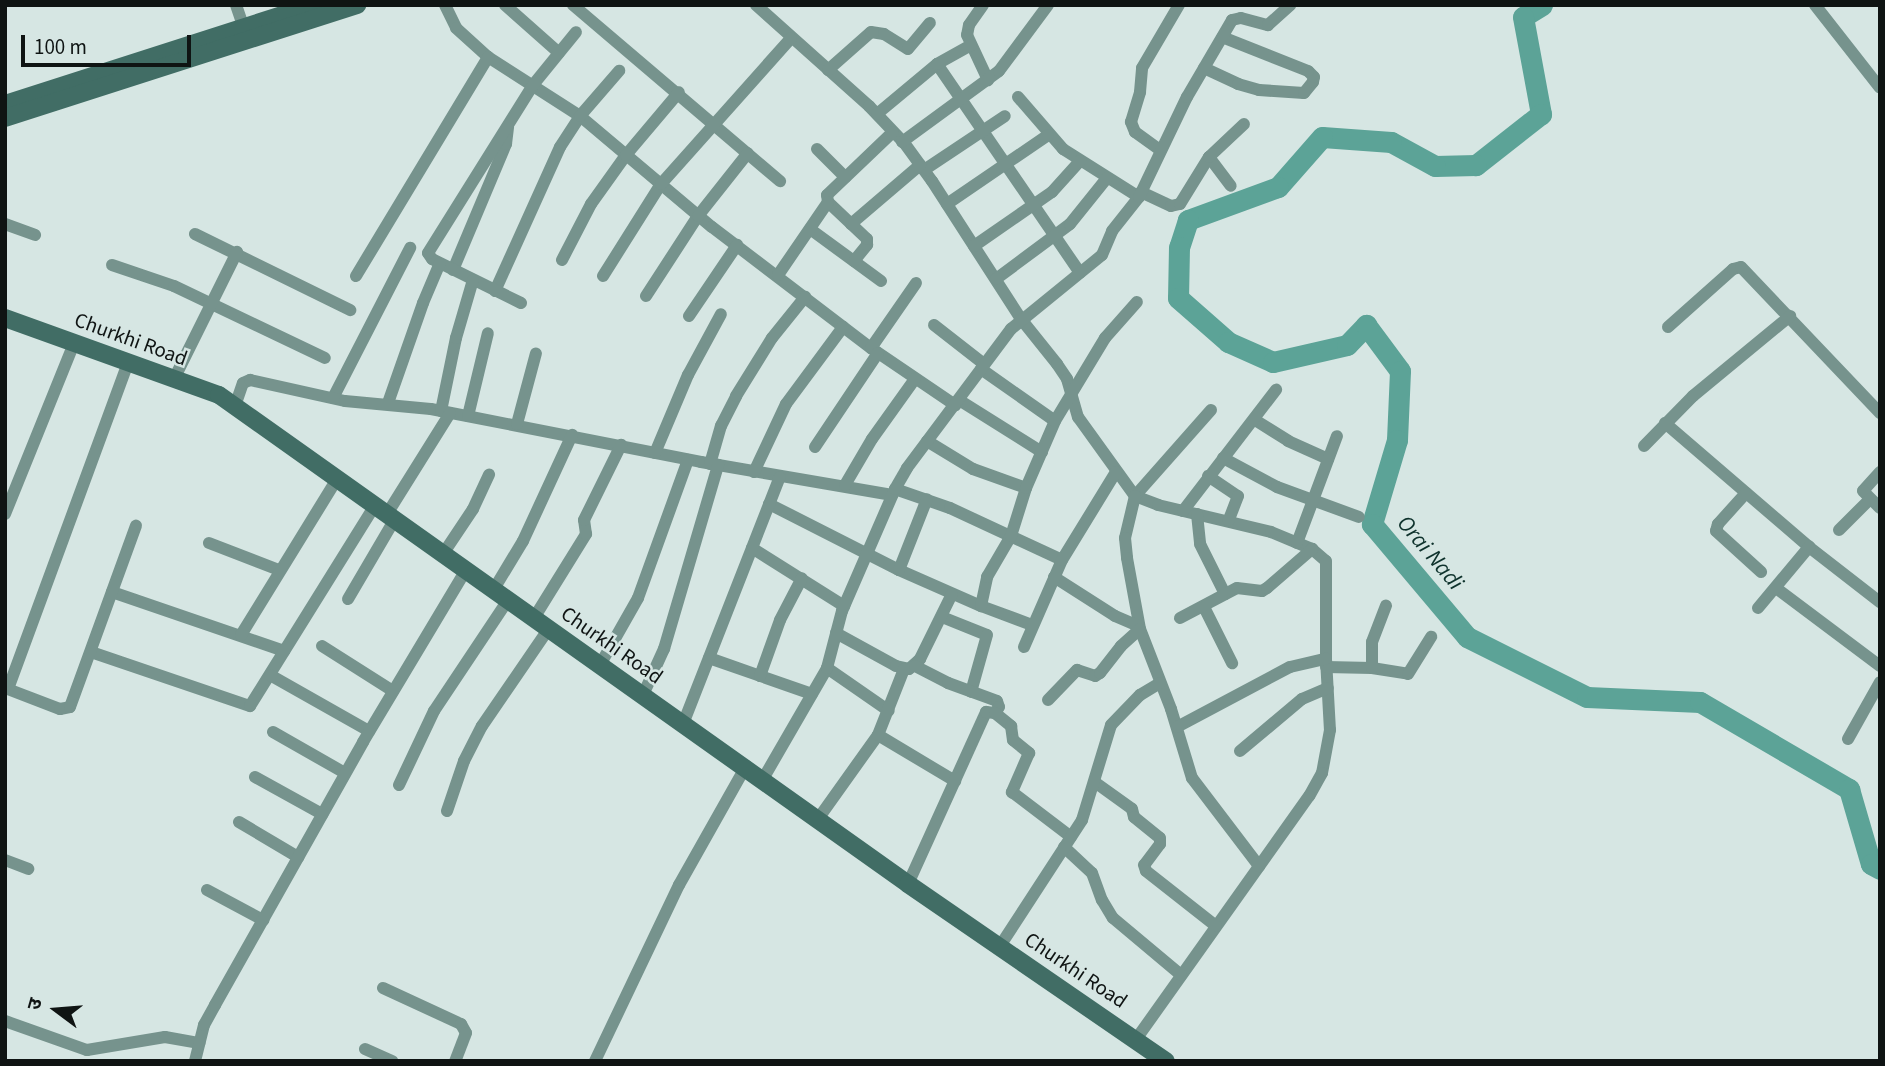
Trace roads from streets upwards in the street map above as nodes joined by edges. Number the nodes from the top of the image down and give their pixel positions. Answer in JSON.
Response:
{"nodes":[{"id":1,"x":236,"y":5,"type":"edge"},
{"id":2,"x":314,"y":5,"type":"edge"},
{"id":3,"x":357,"y":5,"type":"edge"},
{"id":4,"x":445,"y":5,"type":"edge"},
{"id":5,"x":505,"y":5,"type":"edge"},
{"id":6,"x":573,"y":5,"type":"edge"},
{"id":7,"x":983,"y":5,"type":"edge"},
{"id":8,"x":1048,"y":5,"type":"edge"},
{"id":9,"x":1179,"y":5,"type":"edge"},
{"id":10,"x":1290,"y":5,"type":"edge"},
{"id":11,"x":1815,"y":5,"type":"edge"},
{"id":12,"x":764,"y":8,"type":"edge"},
{"id":13,"x":930,"y":23,"type":"dead end"},
{"id":14,"x":244,"y":28,"type":"junction"},
{"id":15,"x":576,"y":32,"type":"dead end"},
{"id":16,"x":1222,"y":37,"type":"junction"},
{"id":17,"x":791,"y":38,"type":"junction"},
{"id":18,"x":971,"y":45,"type":"junction"},
{"id":19,"x":559,"y":53,"type":"junction"},
{"id":20,"x":488,"y":57,"type":"junction"},
{"id":21,"x":937,"y":64,"type":"junction"},
{"id":22,"x":1204,"y":68,"type":"junction"},
{"id":23,"x":828,"y":70,"type":"junction"},
{"id":24,"x":618,"y":71,"type":"dead end"},
{"id":25,"x":988,"y":80,"type":"junction"},
{"id":26,"x":533,"y":85,"type":"junction"},
{"id":27,"x":1880,"y":88,"type":"edge"},
{"id":28,"x":679,"y":92,"type":"junction"},
{"id":29,"x":1018,"y":97,"type":"dead end"},
{"id":30,"x":960,"y":99,"type":"junction"},
{"id":31,"x":5,"y":104,"type":"edge"},
{"id":32,"x":877,"y":114,"type":"junction"},
{"id":33,"x":580,"y":116,"type":"junction"},
{"id":34,"x":1005,"y":116,"type":"dead end"},
{"id":35,"x":5,"y":118,"type":"edge"},
{"id":36,"x":715,"y":123,"type":"junction"},
{"id":37,"x":508,"y":124,"type":"junction"},
{"id":38,"x":1244,"y":124,"type":"dead end"},
{"id":39,"x":893,"y":132,"type":"junction"},
{"id":40,"x":982,"y":132,"type":"junction"},
{"id":41,"x":1048,"y":135,"type":"junction"},
{"id":42,"x":902,"y":142,"type":"junction"},
{"id":43,"x":817,"y":149,"type":"dead end"},
{"id":44,"x":1160,"y":150,"type":"junction"},
{"id":45,"x":748,"y":153,"type":"junction"},
{"id":46,"x":626,"y":155,"type":"junction"},
{"id":47,"x":1209,"y":157,"type":"junction"},
{"id":48,"x":1080,"y":161,"type":"junction"},
{"id":49,"x":1006,"y":166,"type":"junction"},
{"id":50,"x":922,"y":168,"type":"junction"},
{"id":51,"x":845,"y":177,"type":"junction"},
{"id":52,"x":1107,"y":178,"type":"junction"},
{"id":53,"x":780,"y":181,"type":"dead end"},
{"id":54,"x":661,"y":184,"type":"junction"},
{"id":55,"x":1231,"y":186,"type":"dead end"},
{"id":56,"x":1140,"y":195,"type":"junction"},
{"id":57,"x":828,"y":202,"type":"junction"},
{"id":58,"x":947,"y":204,"type":"junction"},
{"id":59,"x":1034,"y":206,"type":"junction"},
{"id":60,"x":698,"y":216,"type":"junction"},
{"id":61,"x":5,"y":223,"type":"edge"},
{"id":62,"x":851,"y":224,"type":"junction"},
{"id":63,"x":810,"y":229,"type":"junction"},
{"id":64,"x":195,"y":233,"type":"dead end"},
{"id":65,"x":35,"y":235,"type":"dead end"},
{"id":66,"x":1054,"y":236,"type":"junction"},
{"id":67,"x":737,"y":245,"type":"junction"},
{"id":68,"x":974,"y":246,"type":"junction"},
{"id":69,"x":410,"y":248,"type":"dead end"},
{"id":70,"x":237,"y":252,"type":"junction"},
{"id":71,"x":562,"y":260,"type":"dead end"},
{"id":72,"x":854,"y":261,"type":"junction"},
{"id":73,"x":440,"y":263,"type":"junction"},
{"id":74,"x":112,"y":265,"type":"dead end"},
{"id":75,"x":453,"y":270,"type":"junction"},
{"id":76,"x":1080,"y":273,"type":"junction"},
{"id":77,"x":603,"y":275,"type":"dead end"},
{"id":78,"x":778,"y":275,"type":"junction"},
{"id":79,"x":356,"y":276,"type":"dead end"},
{"id":80,"x":996,"y":279,"type":"junction"},
{"id":81,"x":473,"y":280,"type":"junction"},
{"id":82,"x":881,"y":281,"type":"dead end"},
{"id":83,"x":916,"y":283,"type":"dead end"},
{"id":84,"x":495,"y":290,"type":"junction"},
{"id":85,"x":646,"y":296,"type":"dead end"},
{"id":86,"x":805,"y":297,"type":"junction"},
{"id":87,"x":1137,"y":302,"type":"dead end"},
{"id":88,"x":211,"y":303,"type":"junction"},
{"id":89,"x":521,"y":303,"type":"dead end"},
{"id":90,"x":350,"y":310,"type":"dead end"},
{"id":91,"x":721,"y":314,"type":"dead end"},
{"id":92,"x":689,"y":316,"type":"dead end"},
{"id":93,"x":1790,"y":316,"type":"junction"},
{"id":94,"x":5,"y":318,"type":"edge"},
{"id":95,"x":1021,"y":319,"type":"junction"},
{"id":96,"x":934,"y":325,"type":"dead end"},
{"id":97,"x":843,"y":327,"type":"junction"},
{"id":98,"x":1668,"y":327,"type":"dead end"},
{"id":99,"x":488,"y":332,"type":"dead end"},
{"id":100,"x":74,"y":343,"type":"junction"},
{"id":101,"x":875,"y":350,"type":"junction"},
{"id":102,"x":536,"y":353,"type":"dead end"},
{"id":103,"x":325,"y":358,"type":"dead end"},
{"id":104,"x":128,"y":362,"type":"junction"},
{"id":105,"x":983,"y":366,"type":"junction"},
{"id":106,"x":174,"y":379,"type":"junction"},
{"id":107,"x":915,"y":379,"type":"junction"},
{"id":108,"x":1276,"y":390,"type":"dead end"},
{"id":109,"x":1072,"y":392,"type":"junction"},
{"id":110,"x":333,"y":397,"type":"junction"},
{"id":111,"x":957,"y":402,"type":"junction"},
{"id":112,"x":388,"y":403,"type":"junction"},
{"id":113,"x":235,"y":406,"type":"junction"},
{"id":114,"x":1211,"y":410,"type":"dead end"},
{"id":115,"x":446,"y":412,"type":"junction"},
{"id":116,"x":1880,"y":413,"type":"edge"},
{"id":117,"x":468,"y":416,"type":"junction"},
{"id":118,"x":1255,"y":420,"type":"junction"},
{"id":119,"x":1055,"y":421,"type":"junction"},
{"id":120,"x":1665,"y":423,"type":"junction"},
{"id":121,"x":517,"y":424,"type":"junction"},
{"id":122,"x":572,"y":435,"type":"junction"},
{"id":123,"x":1337,"y":436,"type":"dead end"},
{"id":124,"x":927,"y":441,"type":"junction"},
{"id":125,"x":621,"y":445,"type":"junction"},
{"id":126,"x":1644,"y":446,"type":"dead end"},
{"id":127,"x":815,"y":447,"type":"dead end"},
{"id":128,"x":1042,"y":452,"type":"junction"},
{"id":129,"x":655,"y":453,"type":"junction"},
{"id":130,"x":1223,"y":458,"type":"junction"},
{"id":131,"x":1328,"y":459,"type":"junction"},
{"id":132,"x":688,"y":460,"type":"junction"},
{"id":133,"x":714,"y":465,"type":"junction"},
{"id":134,"x":754,"y":472,"type":"junction"},
{"id":135,"x":1116,"y":472,"type":"junction"},
{"id":136,"x":1880,"y":472,"type":"edge"},
{"id":137,"x":489,"y":474,"type":"dead end"},
{"id":138,"x":1208,"y":476,"type":"junction"},
{"id":139,"x":780,"y":477,"type":"junction"},
{"id":140,"x":337,"y":479,"type":"junction"},
{"id":141,"x":845,"y":485,"type":"junction"},
{"id":142,"x":1026,"y":488,"type":"junction"},
{"id":143,"x":893,"y":492,"type":"junction"},
{"id":144,"x":1746,"y":493,"type":"junction"},
{"id":145,"x":1135,"y":496,"type":"junction"},
{"id":146,"x":927,"y":499,"type":"junction"},
{"id":147,"x":1870,"y":499,"type":"junction"},
{"id":148,"x":1312,"y":502,"type":"junction"},
{"id":149,"x":769,"y":504,"type":"junction"},
{"id":150,"x":1880,"y":509,"type":"edge"},
{"id":151,"x":1183,"y":510,"type":"junction"},
{"id":152,"x":385,"y":513,"type":"junction"},
{"id":153,"x":5,"y":514,"type":"edge"},
{"id":154,"x":1197,"y":514,"type":"junction"},
{"id":155,"x":1359,"y":517,"type":"dead end"},
{"id":156,"x":1229,"y":520,"type":"junction"},
{"id":157,"x":136,"y":526,"type":"dead end"},
{"id":158,"x":1839,"y":530,"type":"dead end"},
{"id":159,"x":1011,"y":536,"type":"junction"},
{"id":160,"x":209,"y":543,"type":"dead end"},
{"id":161,"x":1297,"y":543,"type":"junction"},
{"id":162,"x":1809,"y":547,"type":"junction"},
{"id":163,"x":752,"y":548,"type":"junction"},
{"id":164,"x":1311,"y":549,"type":"junction"},
{"id":165,"x":443,"y":554,"type":"junction"},
{"id":166,"x":869,"y":554,"type":"junction"},
{"id":167,"x":1062,"y":561,"type":"junction"},
{"id":168,"x":279,"y":570,"type":"junction"},
{"id":169,"x":466,"y":570,"type":"junction"},
{"id":170,"x":898,"y":570,"type":"junction"},
{"id":171,"x":1762,"y":572,"type":"dead end"},
{"id":172,"x":1054,"y":577,"type":"junction"},
{"id":173,"x":802,"y":578,"type":"junction"},
{"id":174,"x":1776,"y":588,"type":"junction"},
{"id":175,"x":112,"y":592,"type":"junction"},
{"id":176,"x":952,"y":594,"type":"junction"},
{"id":177,"x":1225,"y":594,"type":"junction"},
{"id":178,"x":501,"y":595,"type":"junction"},
{"id":179,"x":348,"y":598,"type":"dead end"},
{"id":180,"x":1880,"y":602,"type":"edge"},
{"id":181,"x":844,"y":606,"type":"junction"},
{"id":182,"x":1386,"y":606,"type":"dead end"},
{"id":183,"x":1204,"y":607,"type":"junction"},
{"id":184,"x":985,"y":608,"type":"junction"},
{"id":185,"x":1758,"y":608,"type":"dead end"},
{"id":186,"x":942,"y":617,"type":"junction"},
{"id":187,"x":1180,"y":618,"type":"dead end"},
{"id":188,"x":541,"y":623,"type":"junction"},
{"id":189,"x":1032,"y":625,"type":"junction"},
{"id":190,"x":1139,"y":627,"type":"junction"},
{"id":191,"x":983,"y":631,"type":"junction"},
{"id":192,"x":836,"y":633,"type":"junction"},
{"id":193,"x":241,"y":635,"type":"junction"},
{"id":194,"x":1431,"y":637,"type":"dead end"},
{"id":195,"x":322,"y":646,"type":"dead end"},
{"id":196,"x":1024,"y":647,"type":"dead end"},
{"id":197,"x":284,"y":651,"type":"junction"},
{"id":198,"x":91,"y":652,"type":"junction"},
{"id":199,"x":709,"y":658,"type":"junction"},
{"id":200,"x":1231,"y":663,"type":"dead end"},
{"id":201,"x":1326,"y":663,"type":"junction"},
{"id":202,"x":600,"y":665,"type":"junction"},
{"id":203,"x":1880,"y":666,"type":"edge"},
{"id":204,"x":909,"y":667,"type":"junction"},
{"id":205,"x":827,"y":668,"type":"junction"},
{"id":206,"x":1372,"y":668,"type":"junction"},
{"id":207,"x":270,"y":675,"type":"junction"},
{"id":208,"x":760,"y":676,"type":"junction"},
{"id":209,"x":1880,"y":682,"type":"edge"},
{"id":210,"x":1160,"y":683,"type":"junction"},
{"id":211,"x":1328,"y":688,"type":"junction"},
{"id":212,"x":7,"y":689,"type":"edge"},
{"id":213,"x":393,"y":691,"type":"junction"},
{"id":214,"x":971,"y":692,"type":"junction"},
{"id":215,"x":812,"y":694,"type":"junction"},
{"id":216,"x":643,"y":695,"type":"junction"},
{"id":217,"x":1048,"y":700,"type":"dead end"},
{"id":218,"x":889,"y":711,"type":"junction"},
{"id":219,"x":995,"y":713,"type":"junction"},
{"id":220,"x":683,"y":724,"type":"junction"},
{"id":221,"x":1177,"y":727,"type":"junction"},
{"id":222,"x":369,"y":731,"type":"junction"},
{"id":223,"x":273,"y":733,"type":"dead end"},
{"id":224,"x":878,"y":735,"type":"junction"},
{"id":225,"x":1847,"y":739,"type":"dead end"},
{"id":226,"x":1240,"y":751,"type":"dead end"},
{"id":227,"x":746,"y":766,"type":"junction"},
{"id":228,"x":345,"y":773,"type":"junction"},
{"id":229,"x":255,"y":777,"type":"dead end"},
{"id":230,"x":763,"y":779,"type":"junction"},
{"id":231,"x":955,"y":781,"type":"junction"},
{"id":232,"x":1096,"y":783,"type":"junction"},
{"id":233,"x":399,"y":785,"type":"dead end"},
{"id":234,"x":447,"y":811,"type":"dead end"},
{"id":235,"x":322,"y":814,"type":"junction"},
{"id":236,"x":818,"y":819,"type":"junction"},
{"id":237,"x":239,"y":822,"type":"dead end"},
{"id":238,"x":1068,"y":842,"type":"junction"},
{"id":239,"x":298,"y":857,"type":"junction"},
{"id":240,"x":5,"y":860,"type":"edge"},
{"id":241,"x":1259,"y":866,"type":"junction"},
{"id":242,"x":28,"y":869,"type":"dead end"},
{"id":243,"x":908,"y":884,"type":"junction"},
{"id":244,"x":207,"y":890,"type":"dead end"},
{"id":245,"x":263,"y":920,"type":"junction"},
{"id":246,"x":1216,"y":926,"type":"junction"},
{"id":247,"x":1000,"y":946,"type":"junction"},
{"id":248,"x":1181,"y":975,"type":"junction"},
{"id":249,"x":383,"y":988,"type":"dead end"},
{"id":250,"x":5,"y":1021,"type":"edge"},
{"id":251,"x":1137,"y":1038,"type":"junction"},
{"id":252,"x":199,"y":1043,"type":"junction"},
{"id":253,"x":365,"y":1049,"type":"dead end"},
{"id":254,"x":195,"y":1061,"type":"edge"},
{"id":255,"x":392,"y":1061,"type":"edge"},
{"id":256,"x":455,"y":1061,"type":"edge"},
{"id":257,"x":595,"y":1061,"type":"edge"},
{"id":258,"x":1167,"y":1061,"type":"edge"}],
"edges":[{"from":1,"to":14,"type":"street"},
{"from":2,"to":14,"type":"street"},
{"from":3,"to":35,"type":"street"},
{"from":4,"to":20,"type":"street"},
{"from":5,"to":19,"type":"street"},
{"from":6,"to":28,"type":"street"},
{"from":7,"to":18,"type":"street"},
{"from":8,"to":25,"type":"street"},
{"from":9,"to":44,"type":"street"},
{"from":10,"to":16,"type":"street"},
{"from":11,"to":27,"type":"street"},
{"from":12,"to":17,"type":"street"},
{"from":13,"to":23,"type":"street"},
{"from":14,"to":31,"type":"street"},
{"from":15,"to":19,"type":"street"},
{"from":16,"to":22,"type":"street"},
{"from":16,"to":22,"type":"street"},
{"from":17,"to":23,"type":"street"},
{"from":17,"to":36,"type":"street"},
{"from":18,"to":21,"type":"street"},
{"from":18,"to":25,"type":"street"},
{"from":19,"to":26,"type":"street"},
{"from":20,"to":26,"type":"street"},
{"from":20,"to":79,"type":"street"},
{"from":21,"to":30,"type":"street"},
{"from":21,"to":32,"type":"street"},
{"from":22,"to":44,"type":"street"},
{"from":23,"to":32,"type":"street"},
{"from":24,"to":33,"type":"street"},
{"from":25,"to":30,"type":"street"},
{"from":26,"to":33,"type":"street"},
{"from":26,"to":37,"type":"street"},
{"from":28,"to":36,"type":"street"},
{"from":28,"to":46,"type":"street"},
{"from":29,"to":41,"type":"street"},
{"from":30,"to":40,"type":"street"},
{"from":30,"to":42,"type":"street"},
{"from":32,"to":39,"type":"street"},
{"from":33,"to":46,"type":"street"},
{"from":33,"to":84,"type":"street"},
{"from":34,"to":40,"type":"street"},
{"from":36,"to":45,"type":"street"},
{"from":36,"to":54,"type":"street"},
{"from":37,"to":73,"type":"street"},
{"from":37,"to":75,"type":"street"},
{"from":38,"to":47,"type":"street"},
{"from":39,"to":42,"type":"street"},
{"from":39,"to":51,"type":"street"},
{"from":40,"to":49,"type":"street"},
{"from":40,"to":50,"type":"street"},
{"from":41,"to":48,"type":"street"},
{"from":41,"to":49,"type":"street"},
{"from":42,"to":50,"type":"street"},
{"from":43,"to":51,"type":"street"},
{"from":44,"to":56,"type":"street"},
{"from":45,"to":53,"type":"street"},
{"from":45,"to":60,"type":"street"},
{"from":46,"to":54,"type":"street"},
{"from":46,"to":71,"type":"street"},
{"from":47,"to":55,"type":"street"},
{"from":47,"to":56,"type":"street"},
{"from":48,"to":52,"type":"street"},
{"from":48,"to":59,"type":"street"},
{"from":49,"to":58,"type":"street"},
{"from":49,"to":59,"type":"street"},
{"from":50,"to":58,"type":"street"},
{"from":50,"to":62,"type":"street"},
{"from":51,"to":57,"type":"street"},
{"from":52,"to":56,"type":"street"},
{"from":52,"to":66,"type":"street"},
{"from":54,"to":60,"type":"street"},
{"from":54,"to":77,"type":"street"},
{"from":56,"to":76,"type":"street"},
{"from":57,"to":62,"type":"street"},
{"from":57,"to":63,"type":"street"},
{"from":58,"to":68,"type":"street"},
{"from":59,"to":66,"type":"street"},
{"from":59,"to":68,"type":"street"},
{"from":60,"to":67,"type":"street"},
{"from":60,"to":85,"type":"street"},
{"from":61,"to":65,"type":"street"},
{"from":62,"to":72,"type":"street"},
{"from":63,"to":72,"type":"street"},
{"from":63,"to":78,"type":"street"},
{"from":64,"to":70,"type":"street"},
{"from":66,"to":76,"type":"street"},
{"from":66,"to":80,"type":"street"},
{"from":67,"to":78,"type":"street"},
{"from":67,"to":92,"type":"street"},
{"from":68,"to":80,"type":"street"},
{"from":69,"to":110,"type":"street"},
{"from":70,"to":88,"type":"street"},
{"from":70,"to":90,"type":"street"},
{"from":72,"to":82,"type":"street"},
{"from":73,"to":75,"type":"street"},
{"from":73,"to":112,"type":"street"},
{"from":74,"to":88,"type":"street"},
{"from":75,"to":81,"type":"street"},
{"from":76,"to":95,"type":"street"},
{"from":78,"to":86,"type":"street"},
{"from":80,"to":95,"type":"street"},
{"from":81,"to":84,"type":"street"},
{"from":81,"to":115,"type":"street"},
{"from":83,"to":101,"type":"street"},
{"from":84,"to":89,"type":"street"},
{"from":86,"to":97,"type":"street"},
{"from":86,"to":133,"type":"street"},
{"from":87,"to":109,"type":"street"},
{"from":88,"to":103,"type":"street"},
{"from":88,"to":106,"type":"street"},
{"from":91,"to":129,"type":"street"},
{"from":93,"to":98,"type":"street"},
{"from":93,"to":116,"type":"street"},
{"from":93,"to":120,"type":"street"},
{"from":94,"to":100,"type":"street","name":"Churkhi Road"},
{"from":95,"to":105,"type":"street"},
{"from":95,"to":109,"type":"street"},
{"from":96,"to":105,"type":"street"},
{"from":97,"to":101,"type":"street"},
{"from":97,"to":134,"type":"street"},
{"from":99,"to":117,"type":"street"},
{"from":100,"to":104,"type":"street","name":"Churkhi Road"},
{"from":100,"to":153,"type":"street"},
{"from":101,"to":107,"type":"street"},
{"from":101,"to":127,"type":"street"},
{"from":102,"to":121,"type":"street"},
{"from":104,"to":106,"type":"street","name":"Churkhi Road"},
{"from":104,"to":212,"type":"street"},
{"from":105,"to":111,"type":"street"},
{"from":105,"to":119,"type":"street"},
{"from":106,"to":113,"type":"street","name":"Churkhi Road"},
{"from":107,"to":111,"type":"street"},
{"from":107,"to":141,"type":"street"},
{"from":108,"to":118,"type":"street"},
{"from":109,"to":119,"type":"street"},
{"from":109,"to":135,"type":"street"},
{"from":110,"to":112,"type":"street"},
{"from":110,"to":113,"type":"street"},
{"from":111,"to":124,"type":"street"},
{"from":111,"to":128,"type":"street"},
{"from":112,"to":115,"type":"street"},
{"from":113,"to":140,"type":"street","name":"Churkhi Road"},
{"from":114,"to":145,"type":"street"},
{"from":115,"to":117,"type":"street"},
{"from":115,"to":152,"type":"street"},
{"from":117,"to":121,"type":"street"},
{"from":118,"to":130,"type":"street"},
{"from":118,"to":131,"type":"street"},
{"from":119,"to":128,"type":"street"},
{"from":120,"to":126,"type":"street"},
{"from":120,"to":144,"type":"street"},
{"from":121,"to":122,"type":"street"},
{"from":122,"to":125,"type":"street"},
{"from":122,"to":178,"type":"street"},
{"from":123,"to":131,"type":"street"},
{"from":124,"to":142,"type":"street"},
{"from":124,"to":143,"type":"street"},
{"from":125,"to":129,"type":"street"},
{"from":125,"to":188,"type":"street"},
{"from":128,"to":142,"type":"street"},
{"from":129,"to":132,"type":"street"},
{"from":130,"to":138,"type":"street"},
{"from":130,"to":148,"type":"street"},
{"from":131,"to":148,"type":"street"},
{"from":132,"to":133,"type":"street"},
{"from":132,"to":202,"type":"street"},
{"from":133,"to":134,"type":"street"},
{"from":133,"to":216,"type":"street"},
{"from":134,"to":139,"type":"street"},
{"from":135,"to":145,"type":"street"},
{"from":135,"to":167,"type":"street"},
{"from":136,"to":147,"type":"street"},
{"from":137,"to":165,"type":"street"},
{"from":138,"to":151,"type":"street"},
{"from":138,"to":156,"type":"street"},
{"from":139,"to":141,"type":"street"},
{"from":139,"to":149,"type":"street"},
{"from":140,"to":152,"type":"street","name":"Churkhi Road"},
{"from":140,"to":168,"type":"street"},
{"from":141,"to":143,"type":"street"},
{"from":142,"to":159,"type":"street"},
{"from":143,"to":146,"type":"street"},
{"from":143,"to":166,"type":"street"},
{"from":144,"to":162,"type":"street"},
{"from":144,"to":171,"type":"street"},
{"from":145,"to":151,"type":"street"},
{"from":145,"to":190,"type":"street"},
{"from":146,"to":159,"type":"street"},
{"from":146,"to":170,"type":"street"},
{"from":147,"to":150,"type":"street"},
{"from":147,"to":158,"type":"street"},
{"from":148,"to":155,"type":"street"},
{"from":148,"to":161,"type":"street"},
{"from":149,"to":163,"type":"street"},
{"from":149,"to":166,"type":"street"},
{"from":151,"to":154,"type":"street"},
{"from":152,"to":165,"type":"street","name":"Churkhi Road"},
{"from":152,"to":179,"type":"street"},
{"from":152,"to":197,"type":"street"},
{"from":154,"to":156,"type":"street"},
{"from":154,"to":177,"type":"street"},
{"from":156,"to":161,"type":"street"},
{"from":157,"to":175,"type":"street"},
{"from":159,"to":167,"type":"street"},
{"from":159,"to":184,"type":"street"},
{"from":160,"to":168,"type":"street"},
{"from":161,"to":164,"type":"street"},
{"from":162,"to":174,"type":"street"},
{"from":162,"to":180,"type":"street"},
{"from":163,"to":173,"type":"street"},
{"from":163,"to":199,"type":"street"},
{"from":164,"to":177,"type":"street"},
{"from":164,"to":201,"type":"street"},
{"from":165,"to":169,"type":"street","name":"Churkhi Road"},
{"from":166,"to":170,"type":"street"},
{"from":166,"to":181,"type":"street"},
{"from":167,"to":172,"type":"street"},
{"from":168,"to":193,"type":"street"},
{"from":169,"to":178,"type":"street","name":"Churkhi Road"},
{"from":169,"to":213,"type":"street"},
{"from":170,"to":176,"type":"street"},
{"from":172,"to":189,"type":"street"},
{"from":172,"to":190,"type":"street"},
{"from":173,"to":181,"type":"street"},
{"from":173,"to":208,"type":"street"},
{"from":174,"to":185,"type":"street"},
{"from":174,"to":203,"type":"street"},
{"from":175,"to":193,"type":"street"},
{"from":175,"to":198,"type":"street"},
{"from":176,"to":184,"type":"street"},
{"from":176,"to":186,"type":"street"},
{"from":177,"to":183,"type":"street"},
{"from":178,"to":188,"type":"street","name":"Churkhi Road"},
{"from":178,"to":233,"type":"street"},
{"from":181,"to":192,"type":"street"},
{"from":182,"to":206,"type":"street"},
{"from":183,"to":187,"type":"street"},
{"from":183,"to":200,"type":"street"},
{"from":184,"to":189,"type":"street"},
{"from":184,"to":191,"type":"street"},
{"from":186,"to":191,"type":"street"},
{"from":186,"to":204,"type":"street"},
{"from":188,"to":202,"type":"street","name":"Churkhi Road"},
{"from":188,"to":234,"type":"street"},
{"from":189,"to":196,"type":"street"},
{"from":190,"to":210,"type":"street"},
{"from":190,"to":217,"type":"street"},
{"from":191,"to":214,"type":"street"},
{"from":192,"to":204,"type":"street"},
{"from":192,"to":205,"type":"street"},
{"from":193,"to":197,"type":"street"},
{"from":194,"to":206,"type":"street"},
{"from":195,"to":213,"type":"street"},
{"from":197,"to":207,"type":"street"},
{"from":198,"to":207,"type":"street"},
{"from":198,"to":212,"type":"street"},
{"from":199,"to":208,"type":"street"},
{"from":199,"to":220,"type":"street"},
{"from":201,"to":206,"type":"street"},
{"from":201,"to":211,"type":"street"},
{"from":201,"to":221,"type":"street"},
{"from":202,"to":216,"type":"street","name":"Churkhi Road"},
{"from":204,"to":214,"type":"street"},
{"from":204,"to":218,"type":"street"},
{"from":205,"to":215,"type":"street"},
{"from":205,"to":218,"type":"street"},
{"from":207,"to":222,"type":"street"},
{"from":208,"to":215,"type":"street"},
{"from":209,"to":225,"type":"street"},
{"from":210,"to":221,"type":"street"},
{"from":210,"to":232,"type":"street"},
{"from":211,"to":226,"type":"street"},
{"from":211,"to":241,"type":"street"},
{"from":213,"to":222,"type":"street"},
{"from":214,"to":219,"type":"street"},
{"from":215,"to":230,"type":"street"},
{"from":216,"to":220,"type":"street","name":"Churkhi Road"},
{"from":218,"to":224,"type":"street"},
{"from":219,"to":231,"type":"street"},
{"from":219,"to":238,"type":"street"},
{"from":220,"to":227,"type":"street","name":"Churkhi Road"},
{"from":221,"to":241,"type":"street"},
{"from":222,"to":228,"type":"street"},
{"from":223,"to":228,"type":"street"},
{"from":224,"to":231,"type":"street"},
{"from":224,"to":236,"type":"street"},
{"from":227,"to":230,"type":"street","name":"Churkhi Road"},
{"from":227,"to":257,"type":"street"},
{"from":228,"to":235,"type":"street"},
{"from":229,"to":235,"type":"street"},
{"from":230,"to":236,"type":"street","name":"Churkhi Road"},
{"from":231,"to":243,"type":"street"},
{"from":232,"to":238,"type":"street"},
{"from":232,"to":246,"type":"street"},
{"from":235,"to":239,"type":"street"},
{"from":236,"to":243,"type":"street","name":"Churkhi Road"},
{"from":237,"to":239,"type":"street"},
{"from":238,"to":247,"type":"street"},
{"from":238,"to":248,"type":"street"},
{"from":239,"to":245,"type":"street"},
{"from":240,"to":242,"type":"street"},
{"from":241,"to":246,"type":"street"},
{"from":243,"to":247,"type":"street","name":"Churkhi Road"},
{"from":244,"to":245,"type":"street"},
{"from":245,"to":252,"type":"street"},
{"from":246,"to":248,"type":"street"},
{"from":247,"to":251,"type":"street","name":"Churkhi Road"},
{"from":248,"to":251,"type":"street"},
{"from":249,"to":256,"type":"street"},
{"from":250,"to":252,"type":"street"},
{"from":251,"to":258,"type":"street","name":"Churkhi Road"},
{"from":252,"to":254,"type":"street"},
{"from":253,"to":255,"type":"street"}]}
